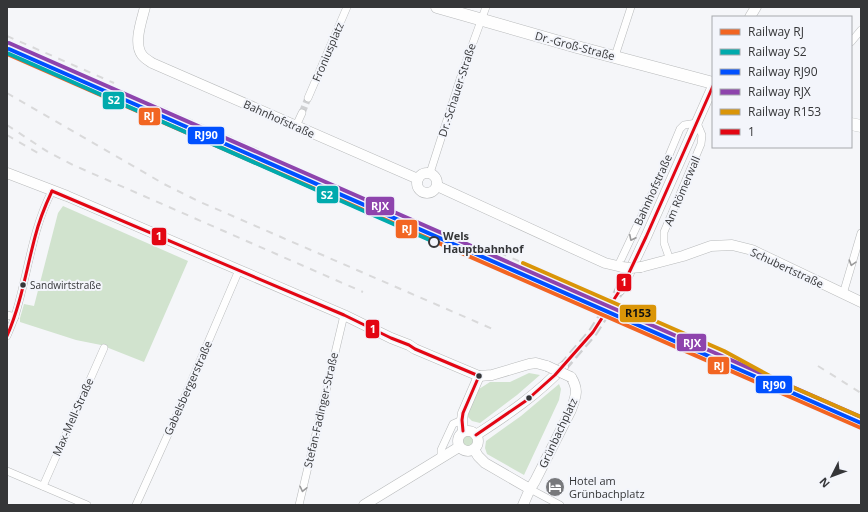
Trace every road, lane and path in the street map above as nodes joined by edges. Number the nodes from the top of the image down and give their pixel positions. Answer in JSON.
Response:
{"nodes":[{"id":1,"x":145,"y":7,"type":"edge"},
{"id":2,"x":347,"y":7,"type":"edge"},
{"id":3,"x":437,"y":7,"type":"edge"},
{"id":4,"x":486,"y":7,"type":"edge"},
{"id":5,"x":631,"y":7,"type":"edge"},
{"id":6,"x":756,"y":7,"type":"edge"},
{"id":7,"x":751,"y":16,"type":"edge"},
{"id":8,"x":481,"y":20,"type":"junction"},
{"id":9,"x":861,"y":30,"type":"edge"},
{"id":10,"x":852,"y":41,"type":"edge"},
{"id":11,"x":615,"y":56,"type":"junction"},
{"id":12,"x":712,"y":85,"type":"edge"},
{"id":13,"x":712,"y":87,"type":"edge"},
{"id":14,"x":308,"y":98,"type":"tunnel mouth"},
{"id":15,"x":302,"y":113,"type":"tunnel mouth"},
{"id":16,"x":696,"y":122,"type":"junction"},
{"id":17,"x":296,"y":126,"type":"junction"},
{"id":18,"x":7,"y":173,"type":"edge"},
{"id":19,"x":430,"y":173,"type":"junction"},
{"id":20,"x":418,"y":179,"type":"junction"},
{"id":21,"x":437,"y":186,"type":"junction"},
{"id":22,"x":52,"y":191,"type":"junction"},
{"id":23,"x":861,"y":233,"type":"edge"},
{"id":24,"x":670,"y":260,"type":"junction"},
{"id":25,"x":620,"y":267,"type":"junction"},
{"id":26,"x":239,"y":270,"type":"junction"},
{"id":27,"x":620,"y":290,"type":"tunnel mouth"},
{"id":28,"x":843,"y":294,"type":"junction"},
{"id":29,"x":861,"y":302,"type":"edge"},
{"id":30,"x":7,"y":315,"type":"edge"},
{"id":31,"x":344,"y":315,"type":"junction"},
{"id":32,"x":15,"y":317,"type":"junction"},
{"id":33,"x":7,"y":336,"type":"edge"},
{"id":34,"x":104,"y":348,"type":"dead end"},
{"id":35,"x":563,"y":367,"type":"tunnel mouth"},
{"id":36,"x":479,"y":376,"type":"junction"},
{"id":37,"x":462,"y":420,"type":"junction"},
{"id":38,"x":463,"y":431,"type":"junction"},
{"id":39,"x":476,"y":435,"type":"junction"},
{"id":40,"x":459,"y":447,"type":"junction"},
{"id":41,"x":474,"y":449,"type":"junction"},
{"id":42,"x":441,"y":458,"type":"junction"},
{"id":43,"x":7,"y":471,"type":"edge"},
{"id":44,"x":43,"y":486,"type":"junction"},
{"id":45,"x":530,"y":489,"type":"junction"},
{"id":46,"x":87,"y":505,"type":"edge"},
{"id":47,"x":136,"y":505,"type":"edge"},
{"id":48,"x":299,"y":505,"type":"edge"},
{"id":49,"x":364,"y":505,"type":"edge"},
{"id":50,"x":523,"y":505,"type":"edge"},
{"id":51,"x":560,"y":505,"type":"edge"}],
"edges":[{"from":1,"to":17,"type":"street","name":"Bahnhofstraße"},
{"from":2,"to":14,"type":"street","name":"Froniusplatz"},
{"from":3,"to":8,"type":"main road","name":"Dr.-Groß-Straße"},
{"from":4,"to":8,"type":"street","name":"Dr.-Schauer-Straße"},
{"from":5,"to":11,"type":"street"},
{"from":6,"to":7,"type":"street"},
{"from":8,"to":11,"type":"main road","name":"Dr.-Groß-Straße"},
{"from":8,"to":19,"type":"street","name":"Dr.-Schauer-Straße"},
{"from":9,"to":10,"type":"street"},
{"from":11,"to":12,"type":"main road","name":"Dr.-Groß-Straße"},
{"from":13,"to":16,"type":"street","name":"Am Römerwall"},
{"from":15,"to":17,"type":"street"},
{"from":16,"to":24,"type":"street","name":"Am Römerwall"},
{"from":16,"to":25,"type":"street","name":"Bahnhofstraße","one_way":true},
{"from":16,"to":27,"type":"street","name":"Am Römerwall"},
{"from":17,"to":20,"type":"street","name":"Bahnhofstraße"},
{"from":18,"to":22,"type":"street"},
{"from":19,"to":20,"type":"street"},
{"from":19,"to":21,"type":"street"},
{"from":20,"to":21,"type":"street"},
{"from":21,"to":25,"type":"street"},
{"from":22,"to":26,"type":"street"},
{"from":22,"to":32,"type":"street"},
{"from":23,"to":28,"type":"street","one_way":true},
{"from":24,"to":25,"type":"street","name":"Schubertstraße","bridge":true},
{"from":24,"to":28,"type":"street","name":"Schubertstraße"},
{"from":26,"to":31,"type":"street"},
{"from":26,"to":47,"type":"street","name":"Gabelsbergerstraße"},
{"from":28,"to":29,"type":"street","name":"Schubertstraße"},
{"from":30,"to":32,"type":"street"},
{"from":31,"to":36,"type":"street"},
{"from":31,"to":48,"type":"street","name":"Stefan-Fadinger-Straße","one_way":true},
{"from":32,"to":33,"type":"street"},
{"from":34,"to":44,"type":"street","name":"Max-Mell-Straße"},
{"from":35,"to":39,"type":"street"},
{"from":36,"to":37,"type":"street"},
{"from":36,"to":45,"type":"street","name":"Grünbachplatz","bridge":true},
{"from":37,"to":38,"type":"street"},
{"from":37,"to":42,"type":"street"},
{"from":38,"to":39,"type":"street"},
{"from":38,"to":40,"type":"street"},
{"from":39,"to":41,"type":"street"},
{"from":40,"to":41,"type":"street"},
{"from":40,"to":42,"type":"street"},
{"from":41,"to":45,"type":"street"},
{"from":42,"to":49,"type":"street"},
{"from":43,"to":44,"type":"street"},
{"from":44,"to":46,"type":"street"},
{"from":45,"to":50,"type":"street","name":"Grünbachplatz"},
{"from":45,"to":51,"type":"street"}]}
